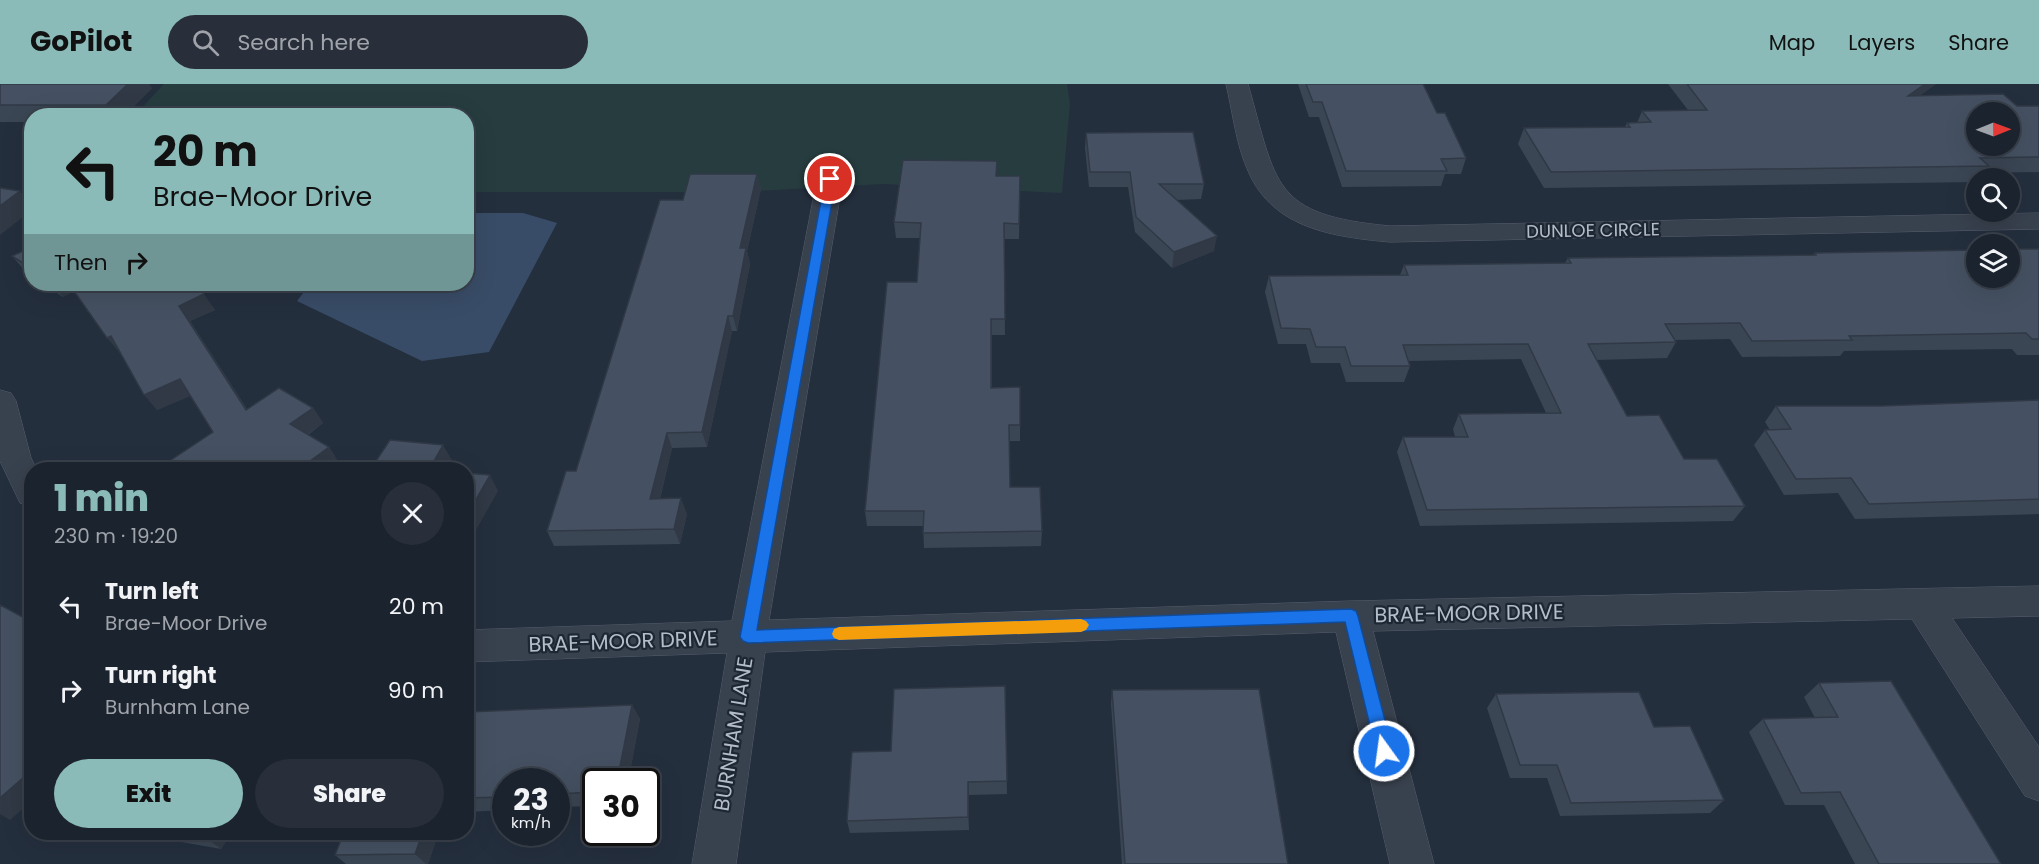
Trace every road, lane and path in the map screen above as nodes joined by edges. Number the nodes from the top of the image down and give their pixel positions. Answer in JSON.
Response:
{"nodes":[{"id":1,"x":1237,"y":84,"type":"edge"},
{"id":2,"x":830,"y":179,"type":"dead end"},
{"id":3,"x":2039,"y":221,"type":"edge"},
{"id":4,"x":0,"y":401,"type":"edge"},
{"id":5,"x":24,"y":477,"type":"edge"},
{"id":6,"x":2039,"y":602,"type":"edge"},
{"id":7,"x":1922,"y":604,"type":"junction"},
{"id":8,"x":1351,"y":616,"type":"junction"},
{"id":9,"x":748,"y":637,"type":"junction"},
{"id":10,"x":474,"y":646,"type":"edge"},
{"id":11,"x":2039,"y":782,"type":"edge"},
{"id":12,"x":714,"y":864,"type":"edge"},
{"id":13,"x":1412,"y":864,"type":"edge"}],
"edges":[{"from":1,"to":3,"type":"street","name":"DUNLOE CIRCLE"},
{"from":2,"to":9,"type":"street","name":"BURNHAM LANE"},
{"from":4,"to":5,"type":"street"},
{"from":6,"to":7,"type":"street","name":"BRAE-MOOR DRIVE"},
{"from":7,"to":8,"type":"street","name":"BRAE-MOOR DRIVE"},
{"from":7,"to":11,"type":"street"},
{"from":8,"to":9,"type":"street","name":"BRAE-MOOR DRIVE"},
{"from":8,"to":13,"type":"street"},
{"from":9,"to":10,"type":"street","name":"BRAE-MOOR DRIVE"},
{"from":9,"to":12,"type":"street","name":"BURNHAM LANE"}]}
